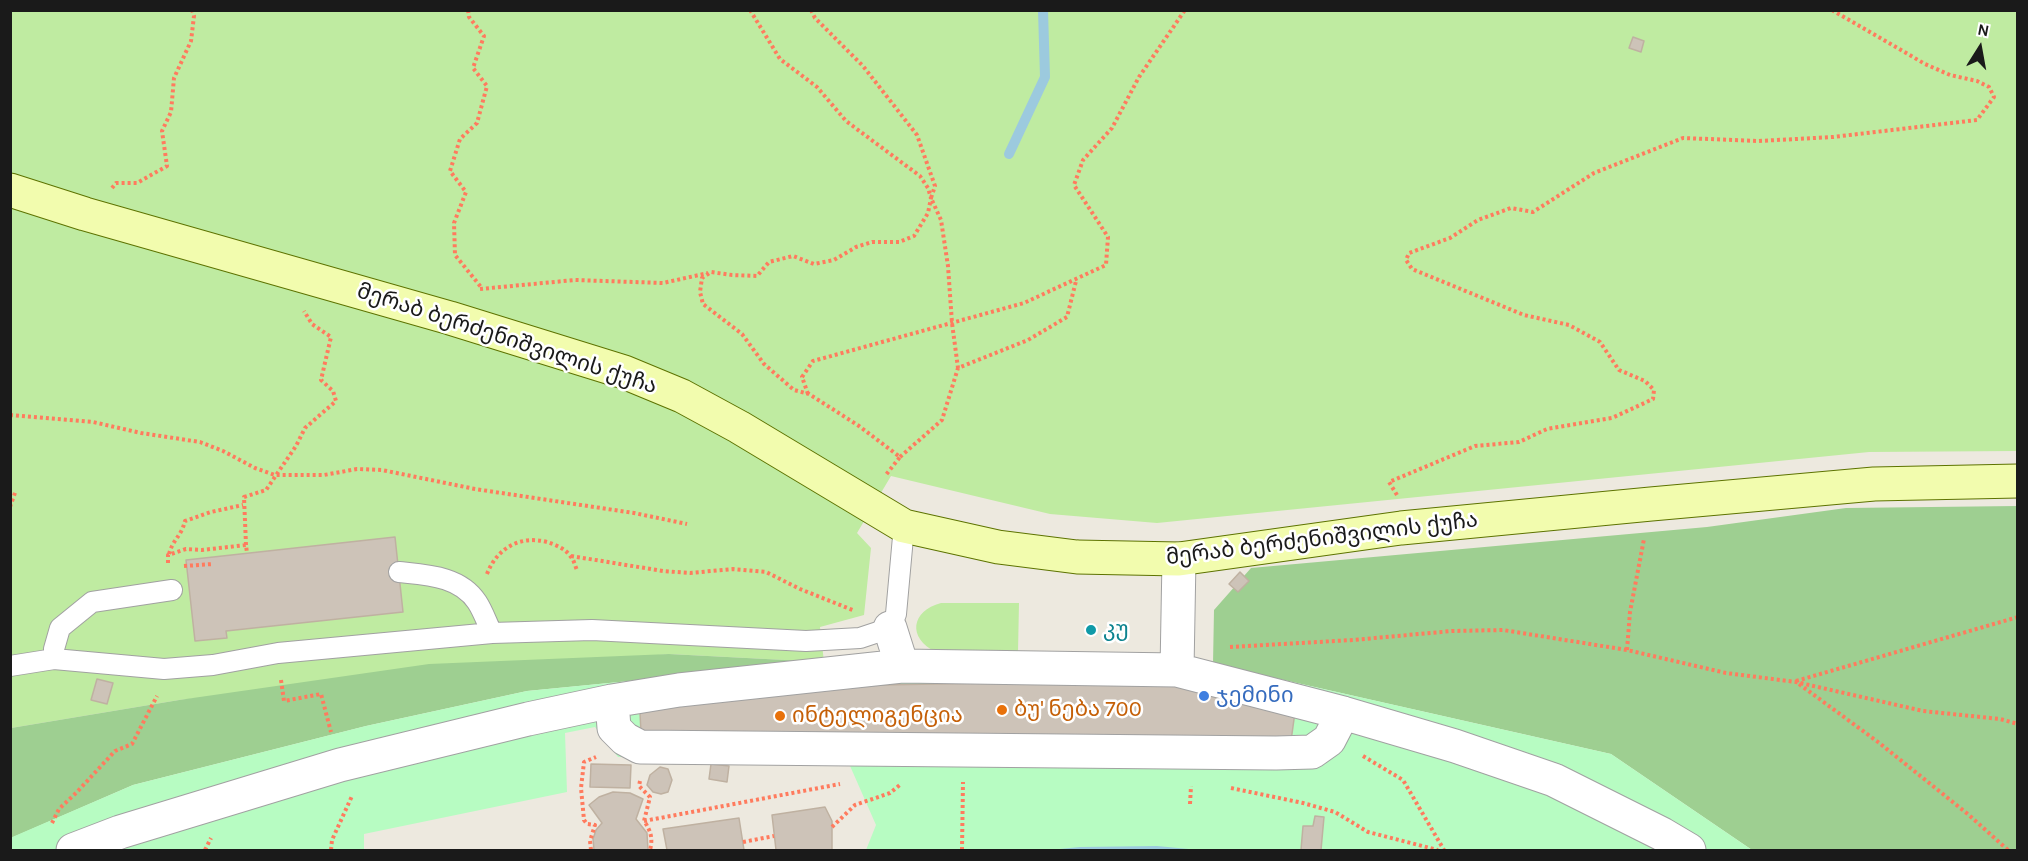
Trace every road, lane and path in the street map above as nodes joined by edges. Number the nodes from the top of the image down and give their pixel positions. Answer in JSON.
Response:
{"nodes":[{"id":1,"x":192,"y":10,"type":"edge"},
{"id":2,"x":468,"y":10,"type":"edge"},
{"id":3,"x":750,"y":10,"type":"edge"},
{"id":4,"x":811,"y":10,"type":"edge"},
{"id":5,"x":1185,"y":10,"type":"edge"},
{"id":6,"x":1832,"y":10,"type":"edge"},
{"id":7,"x":10,"y":190,"type":"edge"},
{"id":8,"x":931,"y":198,"type":"junction"},
{"id":9,"x":98,"y":217,"type":"junction"},
{"id":10,"x":711,"y":272,"type":"junction"},
{"id":11,"x":1077,"y":280,"type":"junction"},
{"id":12,"x":481,"y":287,"type":"junction"},
{"id":13,"x":303,"y":309,"type":"dead end"},
{"id":14,"x":450,"y":318,"type":"junction"},
{"id":15,"x":952,"y":322,"type":"junction"},
{"id":16,"x":958,"y":368,"type":"junction"},
{"id":17,"x":809,"y":394,"type":"junction"},
{"id":18,"x":10,"y":415,"type":"edge"},
{"id":19,"x":900,"y":457,"type":"junction"},
{"id":20,"x":894,"y":466,"type":"dead end"},
{"id":21,"x":275,"y":475,"type":"junction"},
{"id":22,"x":2018,"y":482,"type":"edge"},
{"id":23,"x":16,"y":490,"type":"dead end"},
{"id":24,"x":243,"y":505,"type":"junction"},
{"id":25,"x":10,"y":507,"type":"edge"},
{"id":26,"x":687,"y":524,"type":"dead end"},
{"id":27,"x":904,"y":526,"type":"junction"},
{"id":28,"x":1401,"y":528,"type":"junction"},
{"id":29,"x":1645,"y":535,"type":"dead end"},
{"id":30,"x":246,"y":545,"type":"junction"},
{"id":31,"x":247,"y":553,"type":"dead end"},
{"id":32,"x":168,"y":555,"type":"junction"},
{"id":33,"x":571,"y":556,"type":"junction"},
{"id":34,"x":1179,"y":559,"type":"junction"},
{"id":35,"x":213,"y":564,"type":"dead end"},
{"id":36,"x":186,"y":566,"type":"dead end"},
{"id":37,"x":174,"y":567,"type":"dead end"},
{"id":38,"x":577,"y":570,"type":"dead end"},
{"id":39,"x":399,"y":572,"type":"dead end"},
{"id":40,"x":172,"y":590,"type":"dead end"},
{"id":41,"x":479,"y":604,"type":"junction"},
{"id":42,"x":2018,"y":617,"type":"edge"},
{"id":43,"x":884,"y":630,"type":"junction"},
{"id":44,"x":492,"y":633,"type":"junction"},
{"id":45,"x":1627,"y":650,"type":"junction"},
{"id":46,"x":54,"y":659,"type":"junction"},
{"id":47,"x":1178,"y":659,"type":"junction"},
{"id":48,"x":10,"y":666,"type":"edge"},
{"id":49,"x":902,"y":666,"type":"junction"},
{"id":50,"x":164,"y":669,"type":"junction"},
{"id":51,"x":1796,"y":682,"type":"junction"},
{"id":52,"x":281,"y":686,"type":"dead end"},
{"id":53,"x":612,"y":701,"type":"junction"},
{"id":54,"x":2018,"y":724,"type":"edge"},
{"id":55,"x":1336,"y":726,"type":"junction"},
{"id":56,"x":923,"y":749,"type":"junction"},
{"id":57,"x":964,"y":750,"type":"junction"},
{"id":58,"x":372,"y":758,"type":"junction"},
{"id":59,"x":584,"y":762,"type":"dead end"},
{"id":60,"x":340,"y":765,"type":"junction"},
{"id":61,"x":642,"y":776,"type":"dead end"},
{"id":62,"x":843,"y":783,"type":"dead end"},
{"id":63,"x":1227,"y":788,"type":"dead end"},
{"id":64,"x":644,"y":821,"type":"junction"},
{"id":65,"x":832,"y":827,"type":"dead end"},
{"id":66,"x":49,"y":828,"type":"dead end"},
{"id":67,"x":774,"y":836,"type":"dead end"},
{"id":68,"x":743,"y":842,"type":"dead end"},
{"id":69,"x":73,"y":850,"type":"edge"},
{"id":70,"x":331,"y":850,"type":"edge"},
{"id":71,"x":591,"y":850,"type":"edge"},
{"id":72,"x":650,"y":850,"type":"edge"},
{"id":73,"x":962,"y":850,"type":"edge"},
{"id":74,"x":1438,"y":850,"type":"edge"},
{"id":75,"x":1444,"y":850,"type":"edge"},
{"id":76,"x":1689,"y":850,"type":"edge"},
{"id":77,"x":2008,"y":850,"type":"edge"}],
"edges":[{"from":1,"to":9,"type":"path"},
{"from":2,"to":12,"type":"path"},
{"from":3,"to":8,"type":"path"},
{"from":4,"to":8,"type":"path"},
{"from":5,"to":11,"type":"path"},
{"from":6,"to":28,"type":"path"},
{"from":7,"to":9,"type":"street","name":"მერაბ ბერძენიშვილის ქუჩა"},
{"from":8,"to":10,"type":"path"},
{"from":8,"to":15,"type":"path"},
{"from":9,"to":14,"type":"street","name":"მერაბ ბერძენიშვილის ქუჩა"},
{"from":10,"to":12,"type":"path"},
{"from":10,"to":17,"type":"path"},
{"from":11,"to":15,"type":"path"},
{"from":11,"to":16,"type":"path"},
{"from":12,"to":14,"type":"path"},
{"from":13,"to":21,"type":"path"},
{"from":14,"to":27,"type":"street","name":"მერაბ ბერძენიშვილის ქუჩა"},
{"from":15,"to":16,"type":"path"},
{"from":15,"to":17,"type":"path"},
{"from":16,"to":19,"type":"path"},
{"from":17,"to":19,"type":"path"},
{"from":18,"to":21,"type":"path"},
{"from":19,"to":20,"type":"path"},
{"from":21,"to":24,"type":"path"},
{"from":21,"to":26,"type":"path"},
{"from":22,"to":28,"type":"street","name":"მერაბ ბერძენიშვილის ქუჩა"},
{"from":23,"to":25,"type":"path"},
{"from":24,"to":30,"type":"path"},
{"from":24,"to":32,"type":"path"},
{"from":27,"to":34,"type":"street","name":"მერაბ ბერძენიშვილის ქუჩა"},
{"from":27,"to":43,"type":"lane"},
{"from":28,"to":34,"type":"street","name":"მერაბ ბერძენიშვილის ქუჩა"},
{"from":29,"to":45,"type":"path"},
{"from":30,"to":31,"type":"path"},
{"from":30,"to":32,"type":"path"},
{"from":32,"to":37,"type":"path"},
{"from":33,"to":38,"type":"path"},
{"from":33,"to":41,"type":"path"},
{"from":33,"to":43,"type":"path"},
{"from":34,"to":47,"type":"street"},
{"from":35,"to":36,"type":"path"},
{"from":39,"to":41,"type":"lane"},
{"from":40,"to":46,"type":"lane"},
{"from":41,"to":44,"type":"lane"},
{"from":42,"to":51,"type":"path"},
{"from":43,"to":44,"type":"lane"},
{"from":43,"to":49,"type":"street"},
{"from":44,"to":50,"type":"lane"},
{"from":45,"to":47,"type":"path"},
{"from":45,"to":51,"type":"path"},
{"from":46,"to":48,"type":"lane"},
{"from":46,"to":50,"type":"lane"},
{"from":47,"to":49,"type":"street"},
{"from":47,"to":55,"type":"street"},
{"from":49,"to":53,"type":"street"},
{"from":50,"to":66,"type":"path"},
{"from":51,"to":54,"type":"path"},
{"from":51,"to":77,"type":"path"},
{"from":52,"to":60,"type":"path"},
{"from":53,"to":56,"type":"street"},
{"from":53,"to":58,"type":"street"},
{"from":55,"to":57,"type":"street"},
{"from":55,"to":75,"type":"path"},
{"from":55,"to":76,"type":"street"},
{"from":56,"to":57,"type":"street"},
{"from":56,"to":65,"type":"path"},
{"from":57,"to":73,"type":"path"},
{"from":58,"to":60,"type":"street"},
{"from":58,"to":70,"type":"path"},
{"from":59,"to":71,"type":"path"},
{"from":60,"to":69,"type":"street"},
{"from":61,"to":64,"type":"path"},
{"from":62,"to":64,"type":"path"},
{"from":63,"to":74,"type":"path"},
{"from":64,"to":72,"type":"path"},
{"from":67,"to":68,"type":"path"}]}
